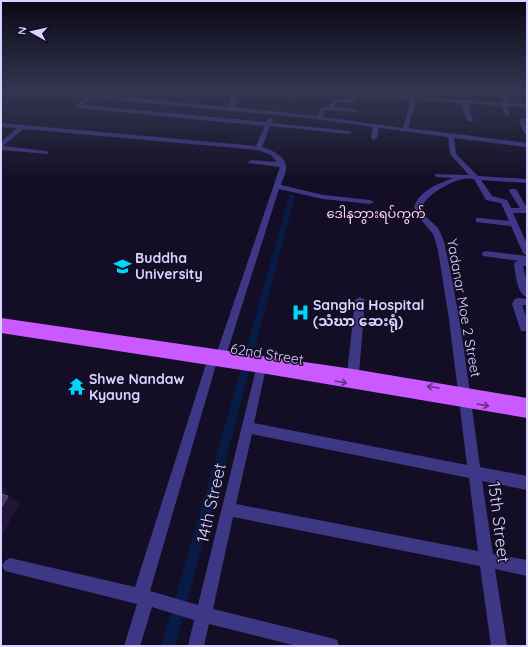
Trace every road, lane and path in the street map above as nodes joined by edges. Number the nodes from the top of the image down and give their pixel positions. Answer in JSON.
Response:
{"nodes":[{"id":1,"x":242,"y":120,"type":"edge"},
{"id":2,"x":300,"y":120,"type":"edge"},
{"id":3,"x":311,"y":120,"type":"edge"},
{"id":4,"x":336,"y":120,"type":"edge"},
{"id":5,"x":409,"y":120,"type":"edge"},
{"id":6,"x":523,"y":120,"type":"edge"},
{"id":7,"x":269,"y":122,"type":"junction"},
{"id":8,"x":306,"y":122,"type":"junction"},
{"id":9,"x":351,"y":123,"type":"junction"},
{"id":10,"x":1,"y":125,"type":"edge"},
{"id":11,"x":376,"y":126,"type":"junction"},
{"id":12,"x":22,"y":127,"type":"junction"},
{"id":13,"x":405,"y":130,"type":"junction"},
{"id":14,"x":349,"y":132,"type":"dead end"},
{"id":15,"x":527,"y":133,"type":"edge"},
{"id":16,"x":451,"y":135,"type":"junction"},
{"id":17,"x":374,"y":138,"type":"dead end"},
{"id":18,"x":527,"y":145,"type":"edge"},
{"id":19,"x":1,"y":146,"type":"edge"},
{"id":20,"x":258,"y":148,"type":"junction"},
{"id":21,"x":46,"y":153,"type":"dead end"},
{"id":22,"x":251,"y":162,"type":"dead end"},
{"id":23,"x":282,"y":164,"type":"junction"},
{"id":24,"x":437,"y":175,"type":"dead end"},
{"id":25,"x":461,"y":177,"type":"junction"},
{"id":26,"x":476,"y":178,"type":"junction"},
{"id":27,"x":527,"y":181,"type":"edge"},
{"id":28,"x":276,"y":186,"type":"junction"},
{"id":29,"x":513,"y":191,"type":"dead end"},
{"id":30,"x":370,"y":202,"type":"dead end"},
{"id":31,"x":508,"y":210,"type":"junction"},
{"id":32,"x":526,"y":211,"type":"edge"},
{"id":33,"x":479,"y":220,"type":"dead end"},
{"id":34,"x":514,"y":224,"type":"junction"},
{"id":35,"x":527,"y":253,"type":"edge"},
{"id":36,"x":486,"y":254,"type":"dead end"},
{"id":37,"x":527,"y":259,"type":"edge"},
{"id":38,"x":527,"y":263,"type":"edge"},
{"id":39,"x":527,"y":294,"type":"edge"},
{"id":40,"x":360,"y":300,"type":"dead end"},
{"id":41,"x":527,"y":302,"type":"edge"},
{"id":42,"x":1,"y":322,"type":"edge"},
{"id":43,"x":525,"y":328,"type":"dead end"},
{"id":44,"x":1,"y":329,"type":"edge"},
{"id":45,"x":222,"y":359,"type":"junction"},
{"id":46,"x":257,"y":365,"type":"junction"},
{"id":47,"x":353,"y":374,"type":"junction"},
{"id":48,"x":464,"y":397,"type":"junction"},
{"id":49,"x":527,"y":403,"type":"edge"},
{"id":50,"x":527,"y":413,"type":"edge"},
{"id":51,"x":247,"y":427,"type":"junction"},
{"id":52,"x":475,"y":472,"type":"junction"},
{"id":53,"x":527,"y":483,"type":"edge"},
{"id":54,"x":228,"y":509,"type":"junction"},
{"id":55,"x":485,"y":559,"type":"junction"},
{"id":56,"x":10,"y":566,"type":"dead end"},
{"id":57,"x":527,"y":568,"type":"edge"},
{"id":58,"x":144,"y":597,"type":"junction"},
{"id":59,"x":200,"y":614,"type":"junction"},
{"id":60,"x":132,"y":646,"type":"edge"},
{"id":61,"x":196,"y":646,"type":"edge"},
{"id":62,"x":331,"y":646,"type":"edge"},
{"id":63,"x":499,"y":646,"type":"edge"}],
"edges":[{"from":1,"to":7,"type":"street"},
{"from":2,"to":8,"type":"street"},
{"from":3,"to":8,"type":"street"},
{"from":4,"to":9,"type":"street"},
{"from":5,"to":13,"type":"street"},
{"from":6,"to":15,"type":"street"},
{"from":7,"to":8,"type":"street"},
{"from":7,"to":20,"type":"street"},
{"from":8,"to":9,"type":"street"},
{"from":8,"to":14,"type":"street"},
{"from":9,"to":11,"type":"street"},
{"from":10,"to":12,"type":"street"},
{"from":11,"to":13,"type":"street"},
{"from":11,"to":17,"type":"street"},
{"from":12,"to":19,"type":"street"},
{"from":12,"to":20,"type":"street"},
{"from":13,"to":16,"type":"street"},
{"from":16,"to":18,"type":"street"},
{"from":16,"to":26,"type":"street"},
{"from":19,"to":21,"type":"street"},
{"from":20,"to":23,"type":"street"},
{"from":22,"to":23,"type":"street"},
{"from":23,"to":28,"type":"street"},
{"from":24,"to":25,"type":"street"},
{"from":25,"to":26,"type":"street"},
{"from":25,"to":48,"type":"street","name":"Yadanar Moe 2 Street"},
{"from":26,"to":27,"type":"street"},
{"from":26,"to":31,"type":"street"},
{"from":28,"to":30,"type":"street"},
{"from":28,"to":45,"type":"street"},
{"from":29,"to":32,"type":"street"},
{"from":31,"to":32,"type":"street"},
{"from":31,"to":34,"type":"street"},
{"from":33,"to":34,"type":"street"},
{"from":34,"to":35,"type":"street"},
{"from":36,"to":37,"type":"street"},
{"from":38,"to":39,"type":"street"},
{"from":40,"to":47,"type":"street"},
{"from":41,"to":43,"type":"street"},
{"from":42,"to":45,"type":"main road","name":"62nd Street"},
{"from":44,"to":45,"type":"main road","name":"62nd Street"},
{"from":45,"to":46,"type":"main road","name":"62nd Street"},
{"from":45,"to":58,"type":"street"},
{"from":46,"to":47,"type":"main road","name":"62nd Street"},
{"from":46,"to":48,"type":"main road","name":"62nd Street","one_way":true},
{"from":46,"to":51,"type":"street","name":"14th Street"},
{"from":48,"to":47,"type":"main road","name":"62nd Street","one_way":true},
{"from":48,"to":49,"type":"main road","name":"62nd Street"},
{"from":48,"to":50,"type":"main road","name":"62nd Street","one_way":true},
{"from":48,"to":52,"type":"street","name":"15th Street"},
{"from":51,"to":52,"type":"street"},
{"from":51,"to":54,"type":"street","name":"14th Street"},
{"from":52,"to":53,"type":"street"},
{"from":52,"to":55,"type":"street","name":"15th Street"},
{"from":54,"to":55,"type":"street"},
{"from":54,"to":59,"type":"street","name":"14th Street"},
{"from":55,"to":57,"type":"street"},
{"from":55,"to":63,"type":"street","name":"15th Street"},
{"from":56,"to":58,"type":"street"},
{"from":58,"to":59,"type":"street"},
{"from":58,"to":60,"type":"street"},
{"from":59,"to":61,"type":"street","name":"14th Street"},
{"from":59,"to":62,"type":"street"}]}
